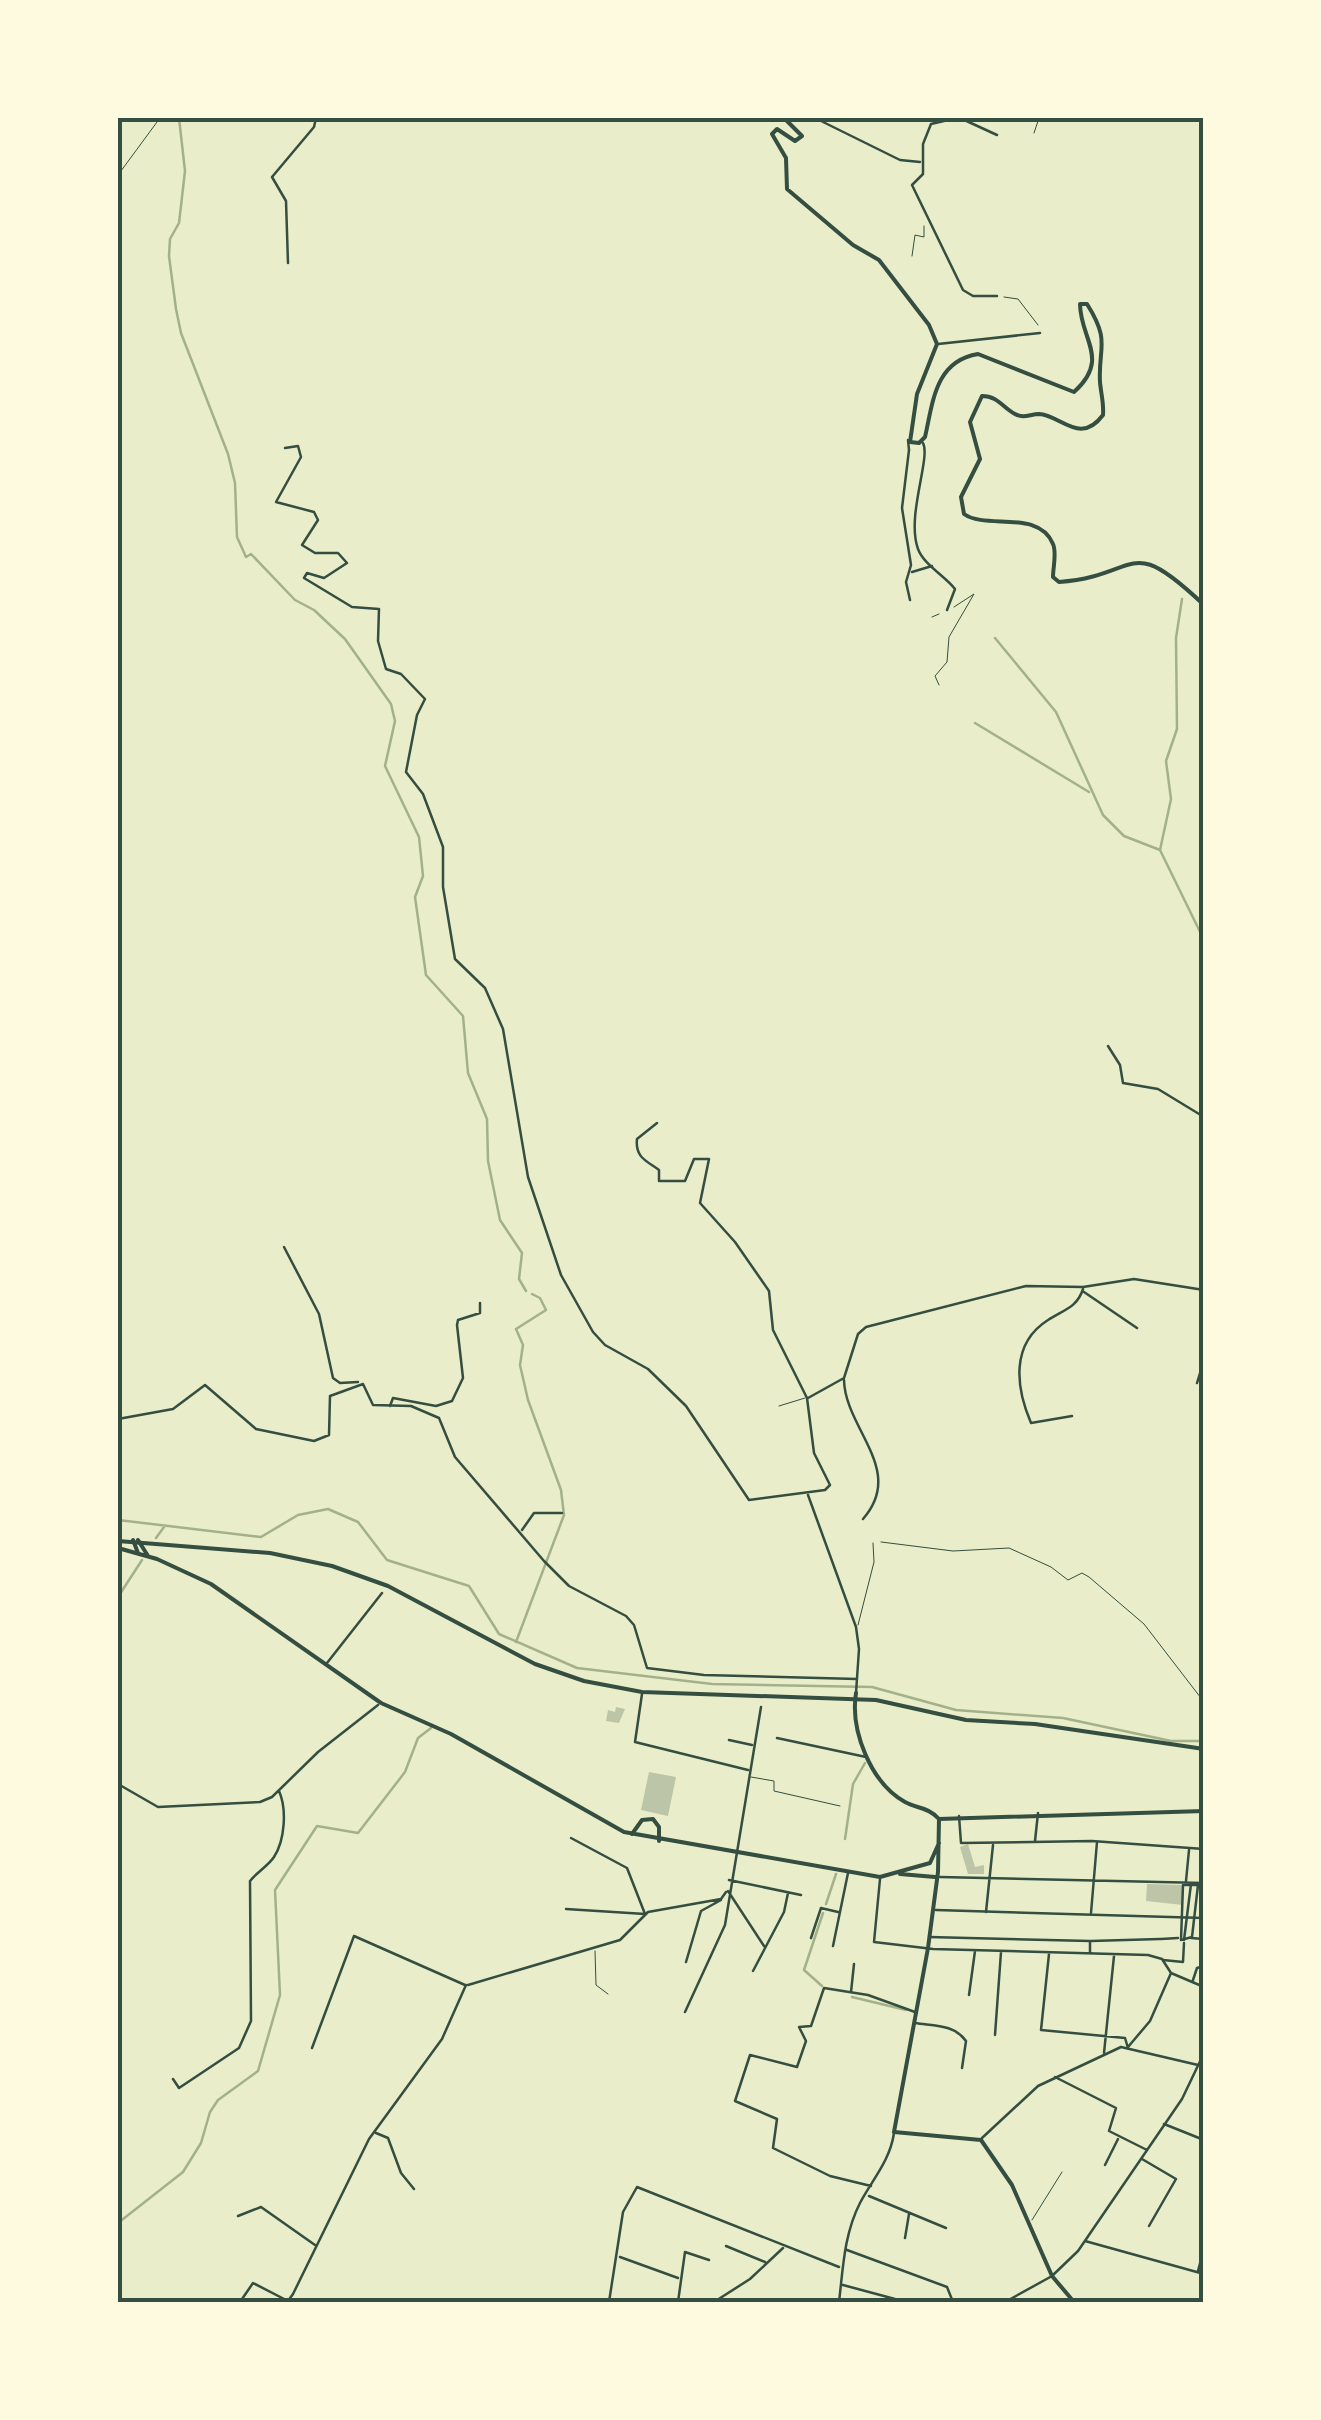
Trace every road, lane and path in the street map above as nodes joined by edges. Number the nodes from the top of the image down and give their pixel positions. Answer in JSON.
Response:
{"nodes":[{"id":1,"x":160,"y":118,"type":"edge"},
{"id":2,"x":316,"y":118,"type":"edge"},
{"id":3,"x":784,"y":118,"type":"edge"},
{"id":4,"x":814,"y":118,"type":"edge"},
{"id":5,"x":957,"y":118,"type":"edge"},
{"id":6,"x":1039,"y":118,"type":"edge"},
{"id":7,"x":1034,"y":133,"type":"dead end"},
{"id":8,"x":997,"y":135,"type":"dead end"},
{"id":9,"x":922,"y":162,"type":"junction"},
{"id":10,"x":118,"y":175,"type":"edge"},
{"id":11,"x":926,"y":214,"type":"junction"},
{"id":12,"x":912,"y":256,"type":"dead end"},
{"id":13,"x":288,"y":263,"type":"dead end"},
{"id":14,"x":998,"y":296,"type":"joint"},
{"id":15,"x":1040,"y":333,"type":"joint"},
{"id":16,"x":937,"y":344,"type":"junction"},
{"id":17,"x":908,"y":440,"type":"junction"},
{"id":18,"x":922,"y":442,"type":"junction"},
{"id":19,"x":285,"y":448,"type":"dead end"},
{"id":20,"x":932,"y":566,"type":"junction"},
{"id":21,"x":911,"y":572,"type":"junction"},
{"id":22,"x":910,"y":600,"type":"dead end"},
{"id":23,"x":1204,"y":605,"type":"edge"},
{"id":24,"x":946,"y":610,"type":"junction"},
{"id":25,"x":932,"y":617,"type":"dead end"},
{"id":26,"x":940,"y":686,"type":"dead end"},
{"id":27,"x":1108,"y":1046,"type":"dead end"},
{"id":28,"x":1204,"y":1117,"type":"edge"},
{"id":29,"x":656,"y":1123,"type":"dead end"},
{"id":30,"x":284,"y":1247,"type":"dead end"},
{"id":31,"x":1083,"y":1289,"type":"junction"},
{"id":32,"x":1204,"y":1290,"type":"edge"},
{"id":33,"x":480,"y":1302,"type":"dead end"},
{"id":34,"x":1136,"y":1328,"type":"dead end"},
{"id":35,"x":1204,"y":1360,"type":"edge"},
{"id":36,"x":844,"y":1378,"type":"junction"},
{"id":37,"x":1197,"y":1383,"type":"dead end"},
{"id":38,"x":359,"y":1384,"type":"junction"},
{"id":39,"x":807,"y":1398,"type":"junction"},
{"id":40,"x":390,"y":1406,"type":"junction"},
{"id":41,"x":779,"y":1406,"type":"dead end"},
{"id":42,"x":1072,"y":1416,"type":"dead end"},
{"id":43,"x":118,"y":1418,"type":"edge"},
{"id":44,"x":807,"y":1494,"type":"junction"},
{"id":45,"x":562,"y":1512,"type":"dead end"},
{"id":46,"x":863,"y":1519,"type":"dead end"},
{"id":47,"x":520,"y":1532,"type":"junction"},
{"id":48,"x":135,"y":1540,"type":"junction"},
{"id":49,"x":152,"y":1542,"type":"junction"},
{"id":50,"x":118,"y":1543,"type":"edge"},
{"id":51,"x":872,"y":1543,"type":"joint"},
{"id":52,"x":145,"y":1550,"type":"junction"},
{"id":53,"x":138,"y":1553,"type":"junction"},
{"id":54,"x":148,"y":1556,"type":"junction"},
{"id":55,"x":382,"y":1593,"type":"dead end"},
{"id":56,"x":856,"y":1627,"type":"junction"},
{"id":57,"x":326,"y":1664,"type":"junction"},
{"id":58,"x":857,"y":1680,"type":"junction"},
{"id":59,"x":642,"y":1692,"type":"junction"},
{"id":60,"x":856,"y":1696,"type":"junction"},
{"id":61,"x":381,"y":1702,"type":"junction"},
{"id":62,"x":1204,"y":1702,"type":"edge"},
{"id":63,"x":761,"y":1708,"type":"dead end"},
{"id":64,"x":777,"y":1738,"type":"dead end"},
{"id":65,"x":729,"y":1740,"type":"dead end"},
{"id":66,"x":754,"y":1745,"type":"junction"},
{"id":67,"x":1204,"y":1749,"type":"edge"},
{"id":68,"x":867,"y":1758,"type":"junction"},
{"id":69,"x":748,"y":1770,"type":"junction"},
{"id":70,"x":752,"y":1777,"type":"junction"},
{"id":71,"x":118,"y":1784,"type":"edge"},
{"id":72,"x":279,"y":1792,"type":"junction"},
{"id":73,"x":840,"y":1806,"type":"dead end"},
{"id":74,"x":1204,"y":1811,"type":"edge"},
{"id":75,"x":1038,"y":1813,"type":"junction"},
{"id":76,"x":959,"y":1816,"type":"junction"},
{"id":77,"x":939,"y":1819,"type":"junction"},
{"id":78,"x":639,"y":1832,"type":"junction"},
{"id":79,"x":572,"y":1838,"type":"dead end"},
{"id":80,"x":656,"y":1838,"type":"junction"},
{"id":81,"x":1035,"y":1842,"type":"junction"},
{"id":82,"x":1096,"y":1842,"type":"junction"},
{"id":83,"x":939,"y":1843,"type":"junction"},
{"id":84,"x":993,"y":1844,"type":"junction"},
{"id":85,"x":1189,"y":1849,"type":"junction"},
{"id":86,"x":1204,"y":1849,"type":"edge"},
{"id":87,"x":735,"y":1854,"type":"junction"},
{"id":88,"x":928,"y":1864,"type":"junction"},
{"id":89,"x":937,"y":1866,"type":"junction"},
{"id":90,"x":894,"y":1873,"type":"junction"},
{"id":91,"x":848,"y":1874,"type":"junction"},
{"id":92,"x":880,"y":1877,"type":"junction"},
{"id":93,"x":930,"y":1877,"type":"junction"},
{"id":94,"x":990,"y":1877,"type":"junction"},
{"id":95,"x":729,"y":1880,"type":"junction"},
{"id":96,"x":1094,"y":1880,"type":"junction"},
{"id":97,"x":1204,"y":1883,"type":"edge"},
{"id":98,"x":1189,"y":1884,"type":"junction"},
{"id":99,"x":728,"y":1890,"type":"junction"},
{"id":100,"x":788,"y":1892,"type":"junction"},
{"id":101,"x":801,"y":1895,"type":"dead end"},
{"id":102,"x":721,"y":1899,"type":"junction"},
{"id":103,"x":566,"y":1909,"type":"dead end"},
{"id":104,"x":932,"y":1910,"type":"junction"},
{"id":105,"x":986,"y":1912,"type":"junction"},
{"id":106,"x":840,"y":1913,"type":"junction"},
{"id":107,"x":645,"y":1914,"type":"junction"},
{"id":108,"x":1091,"y":1915,"type":"junction"},
{"id":109,"x":1188,"y":1918,"type":"junction"},
{"id":110,"x":1204,"y":1918,"type":"edge"},
{"id":111,"x":929,"y":1937,"type":"junction"},
{"id":112,"x":811,"y":1938,"type":"dead end"},
{"id":113,"x":1191,"y":1938,"type":"junction"},
{"id":114,"x":1183,"y":1939,"type":"junction"},
{"id":115,"x":1204,"y":1939,"type":"edge"},
{"id":116,"x":1090,"y":1942,"type":"junction"},
{"id":117,"x":764,"y":1946,"type":"junction"},
{"id":118,"x":833,"y":1946,"type":"dead end"},
{"id":119,"x":594,"y":1948,"type":"junction"},
{"id":120,"x":928,"y":1948,"type":"junction"},
{"id":121,"x":975,"y":1950,"type":"junction"},
{"id":122,"x":1001,"y":1950,"type":"junction"},
{"id":123,"x":1049,"y":1953,"type":"junction"},
{"id":124,"x":1090,"y":1954,"type":"junction"},
{"id":125,"x":1114,"y":1955,"type":"junction"},
{"id":126,"x":1162,"y":1960,"type":"junction"},
{"id":127,"x":686,"y":1962,"type":"dead end"},
{"id":128,"x":854,"y":1964,"type":"dead end"},
{"id":129,"x":1204,"y":1966,"type":"edge"},
{"id":130,"x":753,"y":1971,"type":"dead end"},
{"id":131,"x":1171,"y":1973,"type":"junction"},
{"id":132,"x":1192,"y":1981,"type":"junction"},
{"id":133,"x":466,"y":1985,"type":"junction"},
{"id":134,"x":1204,"y":1987,"type":"edge"},
{"id":135,"x":608,"y":1994,"type":"dead end"},
{"id":136,"x":851,"y":1994,"type":"junction"},
{"id":137,"x":969,"y":1995,"type":"dead end"},
{"id":138,"x":685,"y":2012,"type":"dead end"},
{"id":139,"x":915,"y":2012,"type":"junction"},
{"id":140,"x":914,"y":2023,"type":"junction"},
{"id":141,"x":995,"y":2036,"type":"dead end"},
{"id":142,"x":1104,"y":2036,"type":"junction"},
{"id":143,"x":312,"y":2048,"type":"dead end"},
{"id":144,"x":1128,"y":2048,"type":"junction"},
{"id":145,"x":1204,"y":2053,"type":"edge"},
{"id":146,"x":1104,"y":2054,"type":"junction"},
{"id":147,"x":1199,"y":2066,"type":"junction"},
{"id":148,"x":962,"y":2068,"type":"dead end"},
{"id":149,"x":1054,"y":2076,"type":"junction"},
{"id":150,"x":173,"y":2078,"type":"dead end"},
{"id":151,"x":1164,"y":2124,"type":"junction"},
{"id":152,"x":374,"y":2132,"type":"junction"},
{"id":153,"x":894,"y":2132,"type":"junction"},
{"id":154,"x":1120,"y":2136,"type":"junction"},
{"id":155,"x":980,"y":2140,"type":"junction"},
{"id":156,"x":1204,"y":2140,"type":"edge"},
{"id":157,"x":1146,"y":2150,"type":"junction"},
{"id":158,"x":1140,"y":2158,"type":"junction"},
{"id":159,"x":1105,"y":2165,"type":"dead end"},
{"id":160,"x":1062,"y":2172,"type":"dead end"},
{"id":161,"x":871,"y":2186,"type":"junction"},
{"id":162,"x":414,"y":2189,"type":"dead end"},
{"id":163,"x":866,"y":2195,"type":"junction"},
{"id":164,"x":910,"y":2213,"type":"junction"},
{"id":165,"x":238,"y":2216,"type":"dead end"},
{"id":166,"x":1030,"y":2224,"type":"junction"},
{"id":167,"x":1150,"y":2226,"type":"dead end"},
{"id":168,"x":946,"y":2228,"type":"dead end"},
{"id":169,"x":905,"y":2238,"type":"dead end"},
{"id":170,"x":1085,"y":2241,"type":"junction"},
{"id":171,"x":316,"y":2246,"type":"junction"},
{"id":172,"x":726,"y":2246,"type":"dead end"},
{"id":173,"x":783,"y":2248,"type":"junction"},
{"id":174,"x":1204,"y":2248,"type":"edge"},
{"id":175,"x":846,"y":2249,"type":"junction"},
{"id":176,"x":617,"y":2256,"type":"junction"},
{"id":177,"x":708,"y":2260,"type":"dead end"},
{"id":178,"x":767,"y":2262,"type":"junction"},
{"id":179,"x":840,"y":2267,"type":"junction"},
{"id":180,"x":1198,"y":2273,"type":"junction"},
{"id":181,"x":1204,"y":2274,"type":"edge"},
{"id":182,"x":1052,"y":2276,"type":"junction"},
{"id":183,"x":680,"y":2278,"type":"junction"},
{"id":184,"x":840,"y":2284,"type":"junction"},
{"id":185,"x":894,"y":2300,"type":"dead end"},
{"id":186,"x":240,"y":2302,"type":"edge"},
{"id":187,"x":608,"y":2302,"type":"edge"},
{"id":188,"x":678,"y":2302,"type":"edge"},
{"id":189,"x":714,"y":2302,"type":"edge"},
{"id":190,"x":838,"y":2302,"type":"edge"},
{"id":191,"x":953,"y":2302,"type":"edge"},
{"id":192,"x":1004,"y":2302,"type":"edge"},
{"id":193,"x":1074,"y":2302,"type":"edge"}],
"edges":[{"from":1,"to":10,"type":"path"},
{"from":2,"to":13,"type":"street"},
{"from":3,"to":16,"type":"street"},
{"from":4,"to":9,"type":"street"},
{"from":5,"to":8,"type":"street"},
{"from":5,"to":9,"type":"street"},
{"from":6,"to":7,"type":"path"},
{"from":9,"to":11,"type":"street"},
{"from":11,"to":12,"type":"path"},
{"from":11,"to":14,"type":"street"},
{"from":14,"to":15,"type":"path"},
{"from":15,"to":16,"type":"street"},
{"from":16,"to":17,"type":"street"},
{"from":17,"to":18,"type":"street"},
{"from":17,"to":21,"type":"street"},
{"from":18,"to":20,"type":"street"},
{"from":18,"to":23,"type":"street"},
{"from":19,"to":44,"type":"street"},
{"from":20,"to":21,"type":"street"},
{"from":20,"to":24,"type":"street"},
{"from":21,"to":22,"type":"street"},
{"from":24,"to":25,"type":"path"},
{"from":24,"to":26,"type":"path"},
{"from":27,"to":28,"type":"street"},
{"from":29,"to":39,"type":"street"},
{"from":30,"to":38,"type":"street"},
{"from":31,"to":32,"type":"street"},
{"from":31,"to":34,"type":"street"},
{"from":31,"to":36,"type":"street"},
{"from":31,"to":42,"type":"street"},
{"from":33,"to":40,"type":"street"},
{"from":35,"to":37,"type":"street"},
{"from":36,"to":39,"type":"street"},
{"from":36,"to":46,"type":"street"},
{"from":38,"to":40,"type":"street"},
{"from":38,"to":43,"type":"street"},
{"from":39,"to":41,"type":"lane"},
{"from":39,"to":44,"type":"street"},
{"from":40,"to":47,"type":"street"},
{"from":44,"to":56,"type":"street"},
{"from":45,"to":47,"type":"street"},
{"from":47,"to":58,"type":"street"},
{"from":48,"to":49,"type":"street"},
{"from":48,"to":50,"type":"street"},
{"from":48,"to":52,"type":"street"},
{"from":48,"to":53,"type":"street"},
{"from":49,"to":52,"type":"street"},
{"from":49,"to":59,"type":"street"},
{"from":50,"to":53,"type":"street"},
{"from":51,"to":56,"type":"lane"},
{"from":51,"to":62,"type":"path"},
{"from":52,"to":54,"type":"street"},
{"from":53,"to":54,"type":"street"},
{"from":54,"to":57,"type":"street"},
{"from":55,"to":57,"type":"street"},
{"from":56,"to":58,"type":"street"},
{"from":57,"to":61,"type":"street"},
{"from":58,"to":60,"type":"street"},
{"from":59,"to":60,"type":"street"},
{"from":59,"to":69,"type":"street"},
{"from":60,"to":67,"type":"street"},
{"from":60,"to":68,"type":"street"},
{"from":61,"to":72,"type":"street"},
{"from":61,"to":78,"type":"street"},
{"from":63,"to":66,"type":"street"},
{"from":64,"to":68,"type":"street"},
{"from":65,"to":66,"type":"street"},
{"from":66,"to":69,"type":"street"},
{"from":68,"to":77,"type":"street"},
{"from":69,"to":70,"type":"street"},
{"from":70,"to":73,"type":"lane"},
{"from":70,"to":87,"type":"street"},
{"from":71,"to":72,"type":"street"},
{"from":72,"to":150,"type":"street"},
{"from":74,"to":75,"type":"street"},
{"from":75,"to":76,"type":"street"},
{"from":75,"to":81,"type":"street"},
{"from":76,"to":77,"type":"street"},
{"from":76,"to":84,"type":"street"},
{"from":77,"to":83,"type":"street"},
{"from":78,"to":80,"type":"street"},
{"from":78,"to":80,"type":"street"},
{"from":79,"to":107,"type":"street"},
{"from":80,"to":87,"type":"street"},
{"from":81,"to":82,"type":"street"},
{"from":81,"to":84,"type":"street"},
{"from":82,"to":85,"type":"street"},
{"from":82,"to":96,"type":"street"},
{"from":83,"to":88,"type":"street"},
{"from":83,"to":89,"type":"street"},
{"from":84,"to":94,"type":"street"},
{"from":85,"to":86,"type":"street"},
{"from":85,"to":98,"type":"street"},
{"from":87,"to":91,"type":"street"},
{"from":87,"to":95,"type":"street"},
{"from":88,"to":89,"type":"street"},
{"from":88,"to":90,"type":"street"},
{"from":88,"to":93,"type":"street"},
{"from":89,"to":93,"type":"street"},
{"from":90,"to":92,"type":"street"},
{"from":90,"to":93,"type":"street"},
{"from":91,"to":92,"type":"street"},
{"from":91,"to":106,"type":"street"},
{"from":92,"to":120,"type":"street"},
{"from":93,"to":94,"type":"street"},
{"from":93,"to":104,"type":"street"},
{"from":94,"to":96,"type":"street"},
{"from":94,"to":105,"type":"street"},
{"from":95,"to":99,"type":"street"},
{"from":95,"to":100,"type":"street"},
{"from":96,"to":98,"type":"street"},
{"from":96,"to":108,"type":"street"},
{"from":97,"to":98,"type":"street"},
{"from":98,"to":109,"type":"street"},
{"from":98,"to":109,"type":"street"},
{"from":99,"to":102,"type":"street"},
{"from":99,"to":117,"type":"street"},
{"from":99,"to":138,"type":"street"},
{"from":100,"to":101,"type":"street"},
{"from":100,"to":117,"type":"street"},
{"from":102,"to":107,"type":"street"},
{"from":102,"to":127,"type":"street"},
{"from":103,"to":107,"type":"street"},
{"from":104,"to":105,"type":"street"},
{"from":104,"to":111,"type":"street"},
{"from":105,"to":108,"type":"street"},
{"from":106,"to":112,"type":"street"},
{"from":106,"to":118,"type":"street"},
{"from":107,"to":119,"type":"street"},
{"from":108,"to":109,"type":"street"},
{"from":109,"to":110,"type":"street"},
{"from":109,"to":113,"type":"street"},
{"from":109,"to":114,"type":"street"},
{"from":111,"to":116,"type":"street"},
{"from":111,"to":120,"type":"street"},
{"from":113,"to":114,"type":"street"},
{"from":113,"to":115,"type":"street"},
{"from":114,"to":116,"type":"street"},
{"from":114,"to":126,"type":"street"},
{"from":116,"to":124,"type":"street"},
{"from":117,"to":130,"type":"street"},
{"from":119,"to":133,"type":"street"},
{"from":119,"to":135,"type":"lane"},
{"from":120,"to":121,"type":"street"},
{"from":120,"to":139,"type":"street"},
{"from":121,"to":122,"type":"street"},
{"from":121,"to":137,"type":"street"},
{"from":122,"to":123,"type":"street"},
{"from":122,"to":141,"type":"street"},
{"from":123,"to":124,"type":"street"},
{"from":123,"to":142,"type":"street"},
{"from":124,"to":125,"type":"street"},
{"from":125,"to":126,"type":"street"},
{"from":125,"to":142,"type":"street"},
{"from":126,"to":131,"type":"street"},
{"from":128,"to":136,"type":"street"},
{"from":129,"to":132,"type":"street"},
{"from":131,"to":132,"type":"street"},
{"from":131,"to":144,"type":"street"},
{"from":132,"to":134,"type":"street"},
{"from":133,"to":143,"type":"street"},
{"from":133,"to":152,"type":"street"},
{"from":136,"to":139,"type":"street"},
{"from":136,"to":161,"type":"street"},
{"from":139,"to":140,"type":"street"},
{"from":140,"to":148,"type":"street"},
{"from":140,"to":153,"type":"street"},
{"from":142,"to":144,"type":"street"},
{"from":142,"to":146,"type":"street"},
{"from":144,"to":146,"type":"street"},
{"from":144,"to":147,"type":"street"},
{"from":145,"to":147,"type":"street"},
{"from":146,"to":149,"type":"street"},
{"from":147,"to":151,"type":"street"},
{"from":149,"to":154,"type":"street"},
{"from":149,"to":155,"type":"street"},
{"from":151,"to":156,"type":"street"},
{"from":151,"to":157,"type":"street"},
{"from":152,"to":162,"type":"street"},
{"from":152,"to":171,"type":"street"},
{"from":153,"to":155,"type":"street"},
{"from":153,"to":161,"type":"street"},
{"from":154,"to":157,"type":"street"},
{"from":154,"to":159,"type":"street"},
{"from":155,"to":166,"type":"street"},
{"from":157,"to":158,"type":"street"},
{"from":158,"to":167,"type":"street"},
{"from":158,"to":170,"type":"street"},
{"from":160,"to":166,"type":"lane"},
{"from":161,"to":163,"type":"street"},
{"from":163,"to":164,"type":"street"},
{"from":163,"to":175,"type":"street"},
{"from":164,"to":168,"type":"street"},
{"from":164,"to":169,"type":"street"},
{"from":165,"to":171,"type":"street"},
{"from":166,"to":182,"type":"street"},
{"from":170,"to":180,"type":"street"},
{"from":170,"to":182,"type":"street"},
{"from":171,"to":186,"type":"street"},
{"from":172,"to":178,"type":"street"},
{"from":173,"to":176,"type":"street"},
{"from":173,"to":178,"type":"street"},
{"from":173,"to":179,"type":"street"},
{"from":174,"to":180,"type":"street"},
{"from":175,"to":179,"type":"street"},
{"from":175,"to":191,"type":"street"},
{"from":176,"to":183,"type":"street"},
{"from":176,"to":187,"type":"street"},
{"from":177,"to":183,"type":"street"},
{"from":178,"to":189,"type":"street"},
{"from":179,"to":184,"type":"street"},
{"from":180,"to":181,"type":"street"},
{"from":182,"to":192,"type":"street"},
{"from":182,"to":193,"type":"street"},
{"from":183,"to":188,"type":"street"},
{"from":184,"to":185,"type":"street"},
{"from":184,"to":190,"type":"street"}]}
